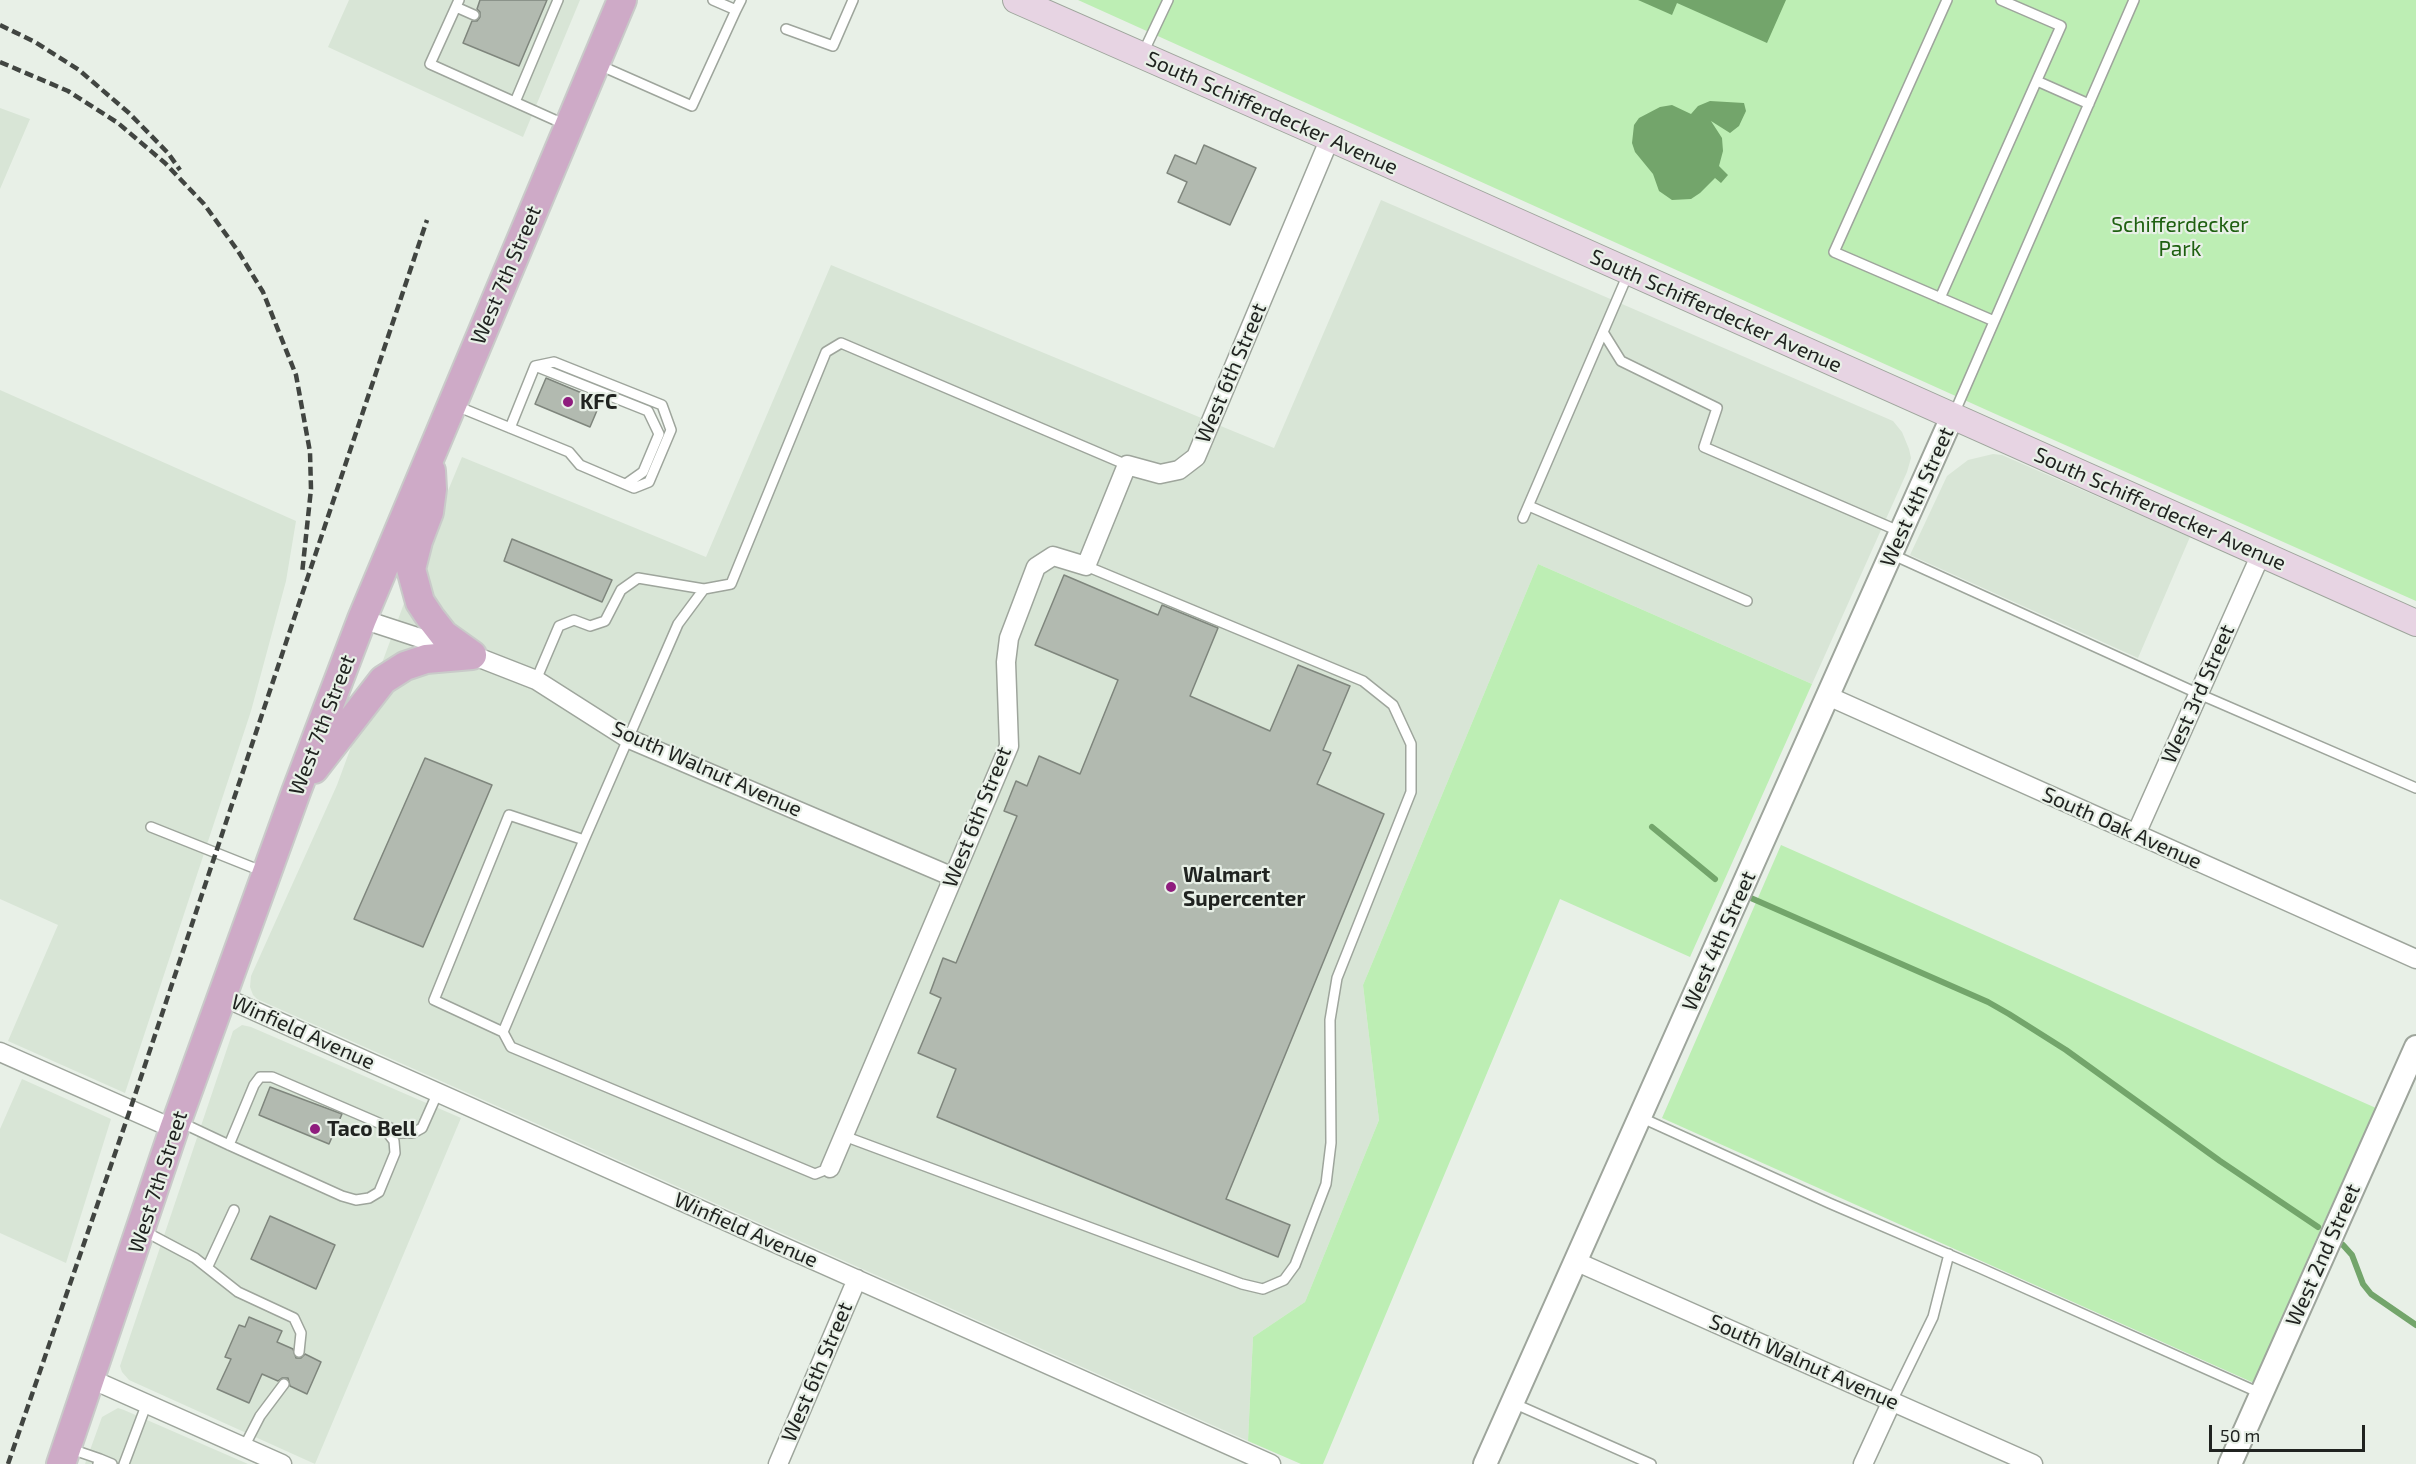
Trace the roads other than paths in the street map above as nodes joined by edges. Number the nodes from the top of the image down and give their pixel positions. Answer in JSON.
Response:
{"nodes":[{"id":1,"x":558,"y":0,"type":"edge"},
{"id":2,"x":713,"y":0,"type":"edge"},
{"id":3,"x":741,"y":0,"type":"edge"},
{"id":4,"x":853,"y":0,"type":"edge"},
{"id":5,"x":1016,"y":0,"type":"edge"},
{"id":6,"x":1168,"y":0,"type":"edge"},
{"id":7,"x":1947,"y":0,"type":"edge"},
{"id":8,"x":2001,"y":0,"type":"edge"},
{"id":9,"x":2134,"y":0,"type":"edge"},
{"id":10,"x":458,"y":3,"type":"edge"},
{"id":11,"x":619,"y":3,"type":"edge"},
{"id":12,"x":736,"y":10,"type":"junction"},
{"id":13,"x":474,"y":15,"type":"dead end"},
{"id":14,"x":786,"y":29,"type":"dead end"},
{"id":15,"x":1142,"y":55,"type":"junction"},
{"id":16,"x":595,"y":63,"type":"junction"},
{"id":17,"x":2037,"y":81,"type":"junction"},
{"id":18,"x":516,"y":102,"type":"junction"},
{"id":19,"x":2089,"y":104,"type":"junction"},
{"id":20,"x":568,"y":126,"type":"junction"},
{"id":21,"x":1330,"y":138,"type":"junction"},
{"id":22,"x":1629,"y":272,"type":"junction"},
{"id":23,"x":1940,"y":298,"type":"junction"},
{"id":24,"x":1994,"y":321,"type":"junction"},
{"id":25,"x":1603,"y":332,"type":"junction"},
{"id":26,"x":535,"y":366,"type":"junction"},
{"id":27,"x":452,"y":404,"type":"junction"},
{"id":28,"x":1952,"y":417,"type":"junction"},
{"id":29,"x":510,"y":428,"type":"junction"},
{"id":30,"x":429,"y":458,"type":"junction"},
{"id":31,"x":1127,"y":465,"type":"junction"},
{"id":32,"x":626,"y":484,"type":"junction"},
{"id":33,"x":1529,"y":506,"type":"junction"},
{"id":34,"x":1523,"y":519,"type":"dead end"},
{"id":35,"x":1901,"y":532,"type":"junction"},
{"id":36,"x":1891,"y":554,"type":"junction"},
{"id":37,"x":2262,"y":554,"type":"junction"},
{"id":38,"x":1086,"y":566,"type":"junction"},
{"id":39,"x":704,"y":589,"type":"junction"},
{"id":40,"x":1747,"y":601,"type":"dead end"},
{"id":41,"x":363,"y":619,"type":"junction"},
{"id":42,"x":2416,"y":623,"type":"edge"},
{"id":43,"x":472,"y":655,"type":"junction"},
{"id":44,"x":536,"y":680,"type":"junction"},
{"id":45,"x":2199,"y":694,"type":"junction"},
{"id":46,"x":1828,"y":696,"type":"junction"},
{"id":47,"x":627,"y":738,"type":"junction"},
{"id":48,"x":2416,"y":788,"type":"edge"},
{"id":49,"x":296,"y":792,"type":"junction"},
{"id":50,"x":151,"y":827,"type":"dead end"},
{"id":51,"x":2136,"y":834,"type":"junction"},
{"id":52,"x":584,"y":840,"type":"junction"},
{"id":53,"x":266,"y":873,"type":"junction"},
{"id":54,"x":953,"y":877,"type":"junction"},
{"id":55,"x":2416,"y":959,"type":"edge"},
{"id":56,"x":221,"y":996,"type":"junction"},
{"id":57,"x":503,"y":1032,"type":"junction"},
{"id":58,"x":2416,"y":1047,"type":"edge"},
{"id":59,"x":0,"y":1052,"type":"edge"},
{"id":60,"x":438,"y":1092,"type":"junction"},
{"id":61,"x":1640,"y":1117,"type":"junction"},
{"id":62,"x":381,"y":1124,"type":"junction"},
{"id":63,"x":176,"y":1125,"type":"junction"},
{"id":64,"x":844,"y":1136,"type":"junction"},
{"id":65,"x":229,"y":1145,"type":"junction"},
{"id":66,"x":830,"y":1168,"type":"joint"},
{"id":67,"x":234,"y":1210,"type":"dead end"},
{"id":68,"x":142,"y":1230,"type":"junction"},
{"id":69,"x":1948,"y":1254,"type":"junction"},
{"id":70,"x":1575,"y":1261,"type":"junction"},
{"id":71,"x":208,"y":1266,"type":"junction"},
{"id":72,"x":857,"y":1279,"type":"junction"},
{"id":73,"x":299,"y":1352,"type":"dead end"},
{"id":74,"x":91,"y":1379,"type":"junction"},
{"id":75,"x":284,"y":1384,"type":"dead end"},
{"id":76,"x":2262,"y":1394,"type":"junction"},
{"id":77,"x":1892,"y":1401,"type":"junction"},
{"id":78,"x":1513,"y":1402,"type":"junction"},
{"id":79,"x":147,"y":1403,"type":"junction"},
{"id":80,"x":244,"y":1447,"type":"junction"},
{"id":81,"x":64,"y":1456,"type":"edge"},
{"id":82,"x":99,"y":1462,"type":"edge"},
{"id":83,"x":276,"y":1463,"type":"edge"},
{"id":84,"x":112,"y":1464,"type":"edge"},
{"id":85,"x":124,"y":1464,"type":"edge"},
{"id":86,"x":777,"y":1464,"type":"edge"},
{"id":87,"x":1271,"y":1464,"type":"edge"},
{"id":88,"x":1485,"y":1464,"type":"edge"},
{"id":89,"x":1651,"y":1464,"type":"edge"},
{"id":90,"x":1863,"y":1464,"type":"edge"},
{"id":91,"x":2033,"y":1464,"type":"edge"},
{"id":92,"x":2230,"y":1464,"type":"edge"}],
"edges":[{"from":1,"to":18,"type":"lane"},
{"from":2,"to":12,"type":"lane"},
{"from":3,"to":12,"type":"lane"},
{"from":4,"to":14,"type":"lane"},
{"from":5,"to":15,"type":"main road","name":"South Schifferdecker Avenue"},
{"from":6,"to":15,"type":"lane"},
{"from":7,"to":23,"type":"lane"},
{"from":8,"to":17,"type":"lane"},
{"from":9,"to":19,"type":"lane"},
{"from":10,"to":13,"type":"lane"},
{"from":10,"to":18,"type":"lane"},
{"from":11,"to":16,"type":"main road","name":"West 7th Street"},
{"from":12,"to":16,"type":"lane"},
{"from":15,"to":21,"type":"main road","name":"South Schifferdecker Avenue"},
{"from":16,"to":20,"type":"main road","name":"West 7th Street"},
{"from":17,"to":19,"type":"lane"},
{"from":17,"to":23,"type":"lane"},
{"from":18,"to":20,"type":"lane"},
{"from":19,"to":24,"type":"lane"},
{"from":20,"to":27,"type":"main road","name":"West 7th Street"},
{"from":21,"to":22,"type":"main road","name":"South Schifferdecker Avenue"},
{"from":21,"to":31,"type":"street","name":"West 6th Street"},
{"from":22,"to":25,"type":"lane"},
{"from":22,"to":28,"type":"main road","name":"South Schifferdecker Avenue"},
{"from":23,"to":24,"type":"lane"},
{"from":24,"to":28,"type":"lane"},
{"from":25,"to":33,"type":"lane"},
{"from":25,"to":35,"type":"lane"},
{"from":26,"to":29,"type":"lane"},
{"from":26,"to":32,"type":"lane"},
{"from":26,"to":32,"type":"lane"},
{"from":27,"to":29,"type":"lane"},
{"from":27,"to":30,"type":"main road","name":"West 7th Street"},
{"from":28,"to":35,"type":"street","name":"West 4th Street"},
{"from":28,"to":37,"type":"main road","name":"South Schifferdecker Avenue"},
{"from":29,"to":32,"type":"lane"},
{"from":30,"to":41,"type":"main road","name":"West 7th Street"},
{"from":30,"to":43,"type":"main road"},
{"from":31,"to":38,"type":"street"},
{"from":31,"to":39,"type":"lane"},
{"from":33,"to":34,"type":"lane"},
{"from":33,"to":40,"type":"lane"},
{"from":35,"to":36,"type":"street","name":"West 4th Street"},
{"from":36,"to":45,"type":"lane"},
{"from":36,"to":46,"type":"street","name":"West 4th Street"},
{"from":37,"to":42,"type":"main road","name":"South Schifferdecker Avenue"},
{"from":37,"to":45,"type":"street","name":"West 3rd Street"},
{"from":38,"to":54,"type":"street","name":"West 6th Street"},
{"from":38,"to":64,"type":"lane"},
{"from":39,"to":44,"type":"lane"},
{"from":39,"to":47,"type":"lane"},
{"from":41,"to":43,"type":"street","name":"South Walnut Avenue"},
{"from":41,"to":49,"type":"main road","name":"West 7th Street"},
{"from":43,"to":44,"type":"street","name":"South Walnut Avenue"},
{"from":43,"to":49,"type":"main road"},
{"from":44,"to":47,"type":"street","name":"South Walnut Avenue"},
{"from":45,"to":48,"type":"lane"},
{"from":45,"to":51,"type":"street","name":"West 3rd Street"},
{"from":46,"to":51,"type":"street","name":"South Oak Avenue"},
{"from":46,"to":61,"type":"street","name":"West 4th Street"},
{"from":47,"to":52,"type":"lane"},
{"from":47,"to":54,"type":"street","name":"South Walnut Avenue"},
{"from":49,"to":53,"type":"main road","name":"West 7th Street"},
{"from":50,"to":53,"type":"lane"},
{"from":51,"to":55,"type":"street","name":"South Oak Avenue"},
{"from":52,"to":57,"type":"lane"},
{"from":52,"to":57,"type":"lane"},
{"from":53,"to":56,"type":"main road","name":"West 7th Street"},
{"from":54,"to":64,"type":"street","name":"West 6th Street"},
{"from":56,"to":60,"type":"street","name":"Winfield Avenue"},
{"from":56,"to":63,"type":"main road","name":"West 7th Street"},
{"from":57,"to":66,"type":"lane"},
{"from":58,"to":76,"type":"street","name":"West 2nd Street"},
{"from":59,"to":63,"type":"street"},
{"from":60,"to":62,"type":"lane"},
{"from":60,"to":72,"type":"street","name":"Winfield Avenue"},
{"from":61,"to":69,"type":"lane"},
{"from":61,"to":70,"type":"street","name":"West 4th Street"},
{"from":62,"to":65,"type":"lane"},
{"from":62,"to":65,"type":"lane"},
{"from":63,"to":65,"type":"lane"},
{"from":63,"to":68,"type":"main road","name":"West 7th Street"},
{"from":64,"to":66,"type":"street","name":"West 6th Street"},
{"from":67,"to":71,"type":"lane"},
{"from":68,"to":71,"type":"lane"},
{"from":68,"to":74,"type":"main road","name":"West 7th Street"},
{"from":69,"to":76,"type":"lane"},
{"from":69,"to":77,"type":"lane"},
{"from":70,"to":77,"type":"street","name":"South Walnut Avenue"},
{"from":70,"to":78,"type":"street","name":"West 4th Street"},
{"from":71,"to":73,"type":"lane"},
{"from":72,"to":86,"type":"street","name":"West 6th Street"},
{"from":72,"to":87,"type":"street","name":"Winfield Avenue"},
{"from":74,"to":79,"type":"street"},
{"from":74,"to":81,"type":"main road","name":"West 7th Street"},
{"from":75,"to":80,"type":"lane"},
{"from":76,"to":92,"type":"street","name":"West 2nd Street"},
{"from":77,"to":90,"type":"street"},
{"from":77,"to":91,"type":"street","name":"South Walnut Avenue"},
{"from":78,"to":88,"type":"street","name":"West 4th Street"},
{"from":78,"to":89,"type":"lane"},
{"from":79,"to":80,"type":"street"},
{"from":79,"to":85,"type":"lane"},
{"from":80,"to":83,"type":"street"},
{"from":81,"to":82,"type":"lane"},
{"from":82,"to":84,"type":"lane"}]}
